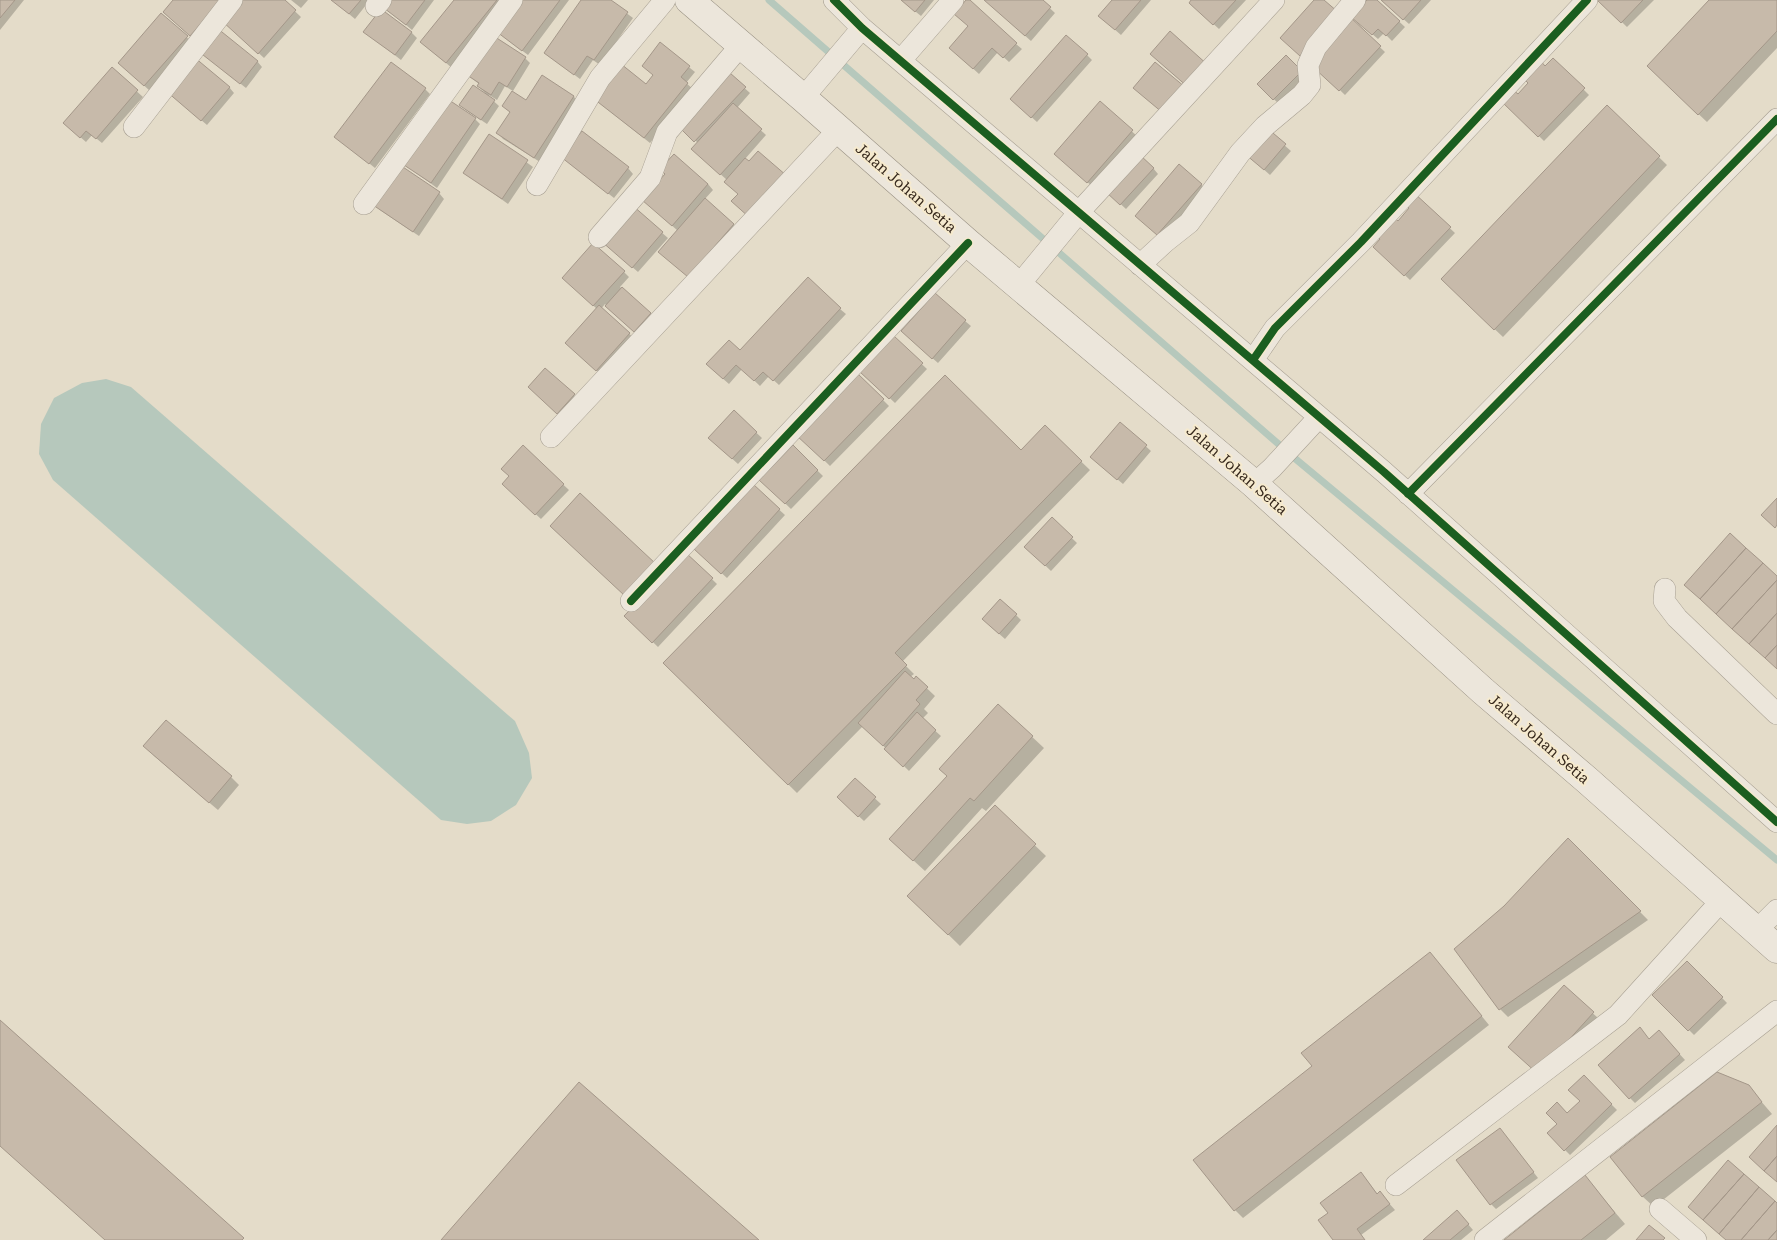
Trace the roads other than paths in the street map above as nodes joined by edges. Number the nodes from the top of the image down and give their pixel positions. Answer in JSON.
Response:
{"nodes":[{"id":1,"x":232,"y":0,"type":"edge"},
{"id":2,"x":512,"y":0,"type":"edge"},
{"id":3,"x":689,"y":0,"type":"edge"},
{"id":4,"x":954,"y":0,"type":"edge"},
{"id":5,"x":1274,"y":0,"type":"edge"},
{"id":6,"x":1355,"y":0,"type":"edge"},
{"id":7,"x":1587,"y":0,"type":"edge"},
{"id":8,"x":845,"y":4,"type":"edge"},
{"id":9,"x":660,"y":6,"type":"edge"},
{"id":10,"x":857,"y":34,"type":"junction"},
{"id":11,"x":733,"y":54,"type":"junction"},
{"id":12,"x":901,"y":60,"type":"junction"},
{"id":13,"x":803,"y":98,"type":"junction"},
{"id":14,"x":1777,"y":119,"type":"edge"},
{"id":15,"x":134,"y":127,"type":"dead end"},
{"id":16,"x":829,"y":140,"type":"junction"},
{"id":17,"x":537,"y":185,"type":"dead end"},
{"id":18,"x":364,"y":204,"type":"dead end"},
{"id":19,"x":1074,"y":219,"type":"junction"},
{"id":20,"x":599,"y":236,"type":"dead end"},
{"id":21,"x":968,"y":243,"type":"junction"},
{"id":22,"x":1140,"y":265,"type":"junction"},
{"id":23,"x":1019,"y":285,"type":"junction"},
{"id":24,"x":1253,"y":360,"type":"junction"},
{"id":25,"x":1313,"y":423,"type":"junction"},
{"id":26,"x":551,"y":436,"type":"dead end"},
{"id":27,"x":1263,"y":476,"type":"junction"},
{"id":28,"x":1408,"y":494,"type":"junction"},
{"id":29,"x":1665,"y":589,"type":"dead end"},
{"id":30,"x":631,"y":601,"type":"dead end"},
{"id":31,"x":1777,"y":714,"type":"edge"},
{"id":32,"x":1777,"y":822,"type":"edge"},
{"id":33,"x":1722,"y":900,"type":"junction"},
{"id":34,"x":1777,"y":910,"type":"edge"},
{"id":35,"x":1756,"y":931,"type":"junction"},
{"id":36,"x":1777,"y":949,"type":"edge"},
{"id":37,"x":1777,"y":1011,"type":"edge"},
{"id":38,"x":1396,"y":1185,"type":"dead end"},
{"id":39,"x":1660,"y":1209,"type":"dead end"},
{"id":40,"x":1485,"y":1240,"type":"edge"},
{"id":41,"x":1696,"y":1240,"type":"edge"}],
"edges":[{"from":1,"to":15,"type":"street"},
{"from":2,"to":18,"type":"street"},
{"from":3,"to":11,"type":"main road","name":"Jalan Johan Setia"},
{"from":4,"to":12,"type":"street"},
{"from":5,"to":19,"type":"street"},
{"from":6,"to":22,"type":"street"},
{"from":7,"to":24,"type":"street"},
{"from":8,"to":10,"type":"street"},
{"from":9,"to":17,"type":"street"},
{"from":10,"to":12,"type":"street"},
{"from":10,"to":13,"type":"street"},
{"from":11,"to":13,"type":"main road","name":"Jalan Johan Setia"},
{"from":11,"to":20,"type":"street"},
{"from":12,"to":19,"type":"street"},
{"from":13,"to":16,"type":"main road","name":"Jalan Johan Setia"},
{"from":14,"to":28,"type":"street"},
{"from":16,"to":21,"type":"main road","name":"Jalan Johan Setia"},
{"from":16,"to":26,"type":"street"},
{"from":19,"to":22,"type":"street"},
{"from":19,"to":23,"type":"street"},
{"from":21,"to":23,"type":"main road","name":"Jalan Johan Setia"},
{"from":21,"to":30,"type":"street"},
{"from":22,"to":24,"type":"street"},
{"from":23,"to":27,"type":"main road","name":"Jalan Johan Setia"},
{"from":24,"to":25,"type":"street"},
{"from":25,"to":27,"type":"street"},
{"from":25,"to":28,"type":"street"},
{"from":27,"to":33,"type":"main road","name":"Jalan Johan Setia"},
{"from":28,"to":32,"type":"street"},
{"from":29,"to":31,"type":"street"},
{"from":33,"to":35,"type":"main road","name":"Jalan Johan Setia"},
{"from":33,"to":38,"type":"street"},
{"from":34,"to":35,"type":"street"},
{"from":35,"to":36,"type":"main road","name":"Jalan Johan Setia"},
{"from":37,"to":40,"type":"street"},
{"from":39,"to":41,"type":"street"}]}
